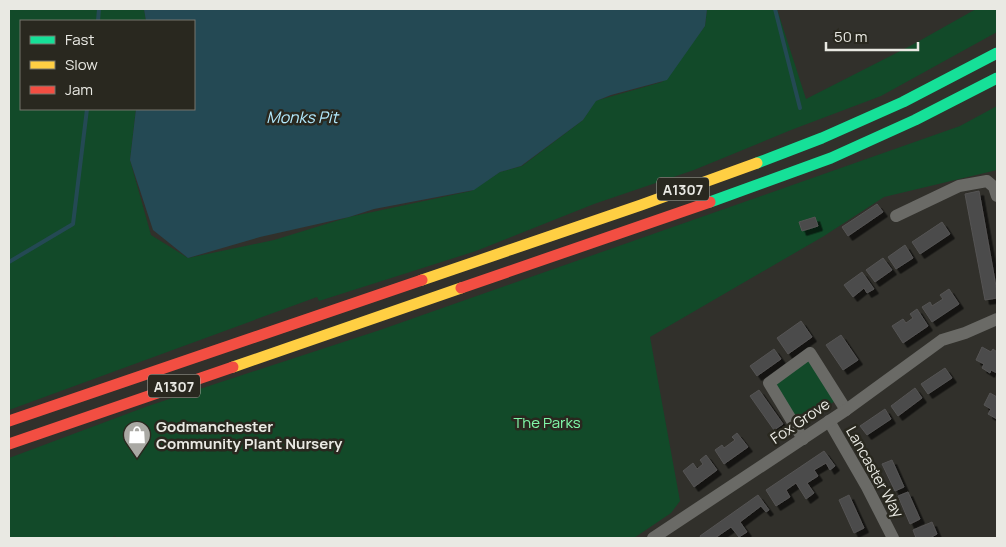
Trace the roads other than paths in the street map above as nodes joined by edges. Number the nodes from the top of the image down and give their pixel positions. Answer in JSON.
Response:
{"nodes":[{"id":1,"x":997,"y":53,"type":"edge"},
{"id":2,"x":997,"y":78,"type":"edge"},
{"id":3,"x":997,"y":196,"type":"edge"},
{"id":4,"x":896,"y":216,"type":"dead end"},
{"id":5,"x":997,"y":319,"type":"edge"},
{"id":6,"x":846,"y":410,"type":"junction"},
{"id":7,"x":9,"y":421,"type":"edge"},
{"id":8,"x":829,"y":422,"type":"junction"},
{"id":9,"x":803,"y":439,"type":"junction"},
{"id":10,"x":9,"y":444,"type":"edge"},
{"id":11,"x":653,"y":538,"type":"edge"},
{"id":12,"x":893,"y":538,"type":"edge"}],
"edges":[{"from":1,"to":7,"type":"main road","number":"A1307"},
{"from":2,"to":10,"type":"main road","number":"A1307"},
{"from":3,"to":4,"type":"street"},
{"from":5,"to":6,"type":"street","name":"Fox Grove"},
{"from":6,"to":8,"type":"street","name":"Fox Grove"},
{"from":6,"to":9,"type":"street"},
{"from":8,"to":9,"type":"street","name":"Fox Grove"},
{"from":8,"to":12,"type":"street","name":"Lancaster Way"},
{"from":9,"to":11,"type":"street","name":"Fox Grove"}]}
